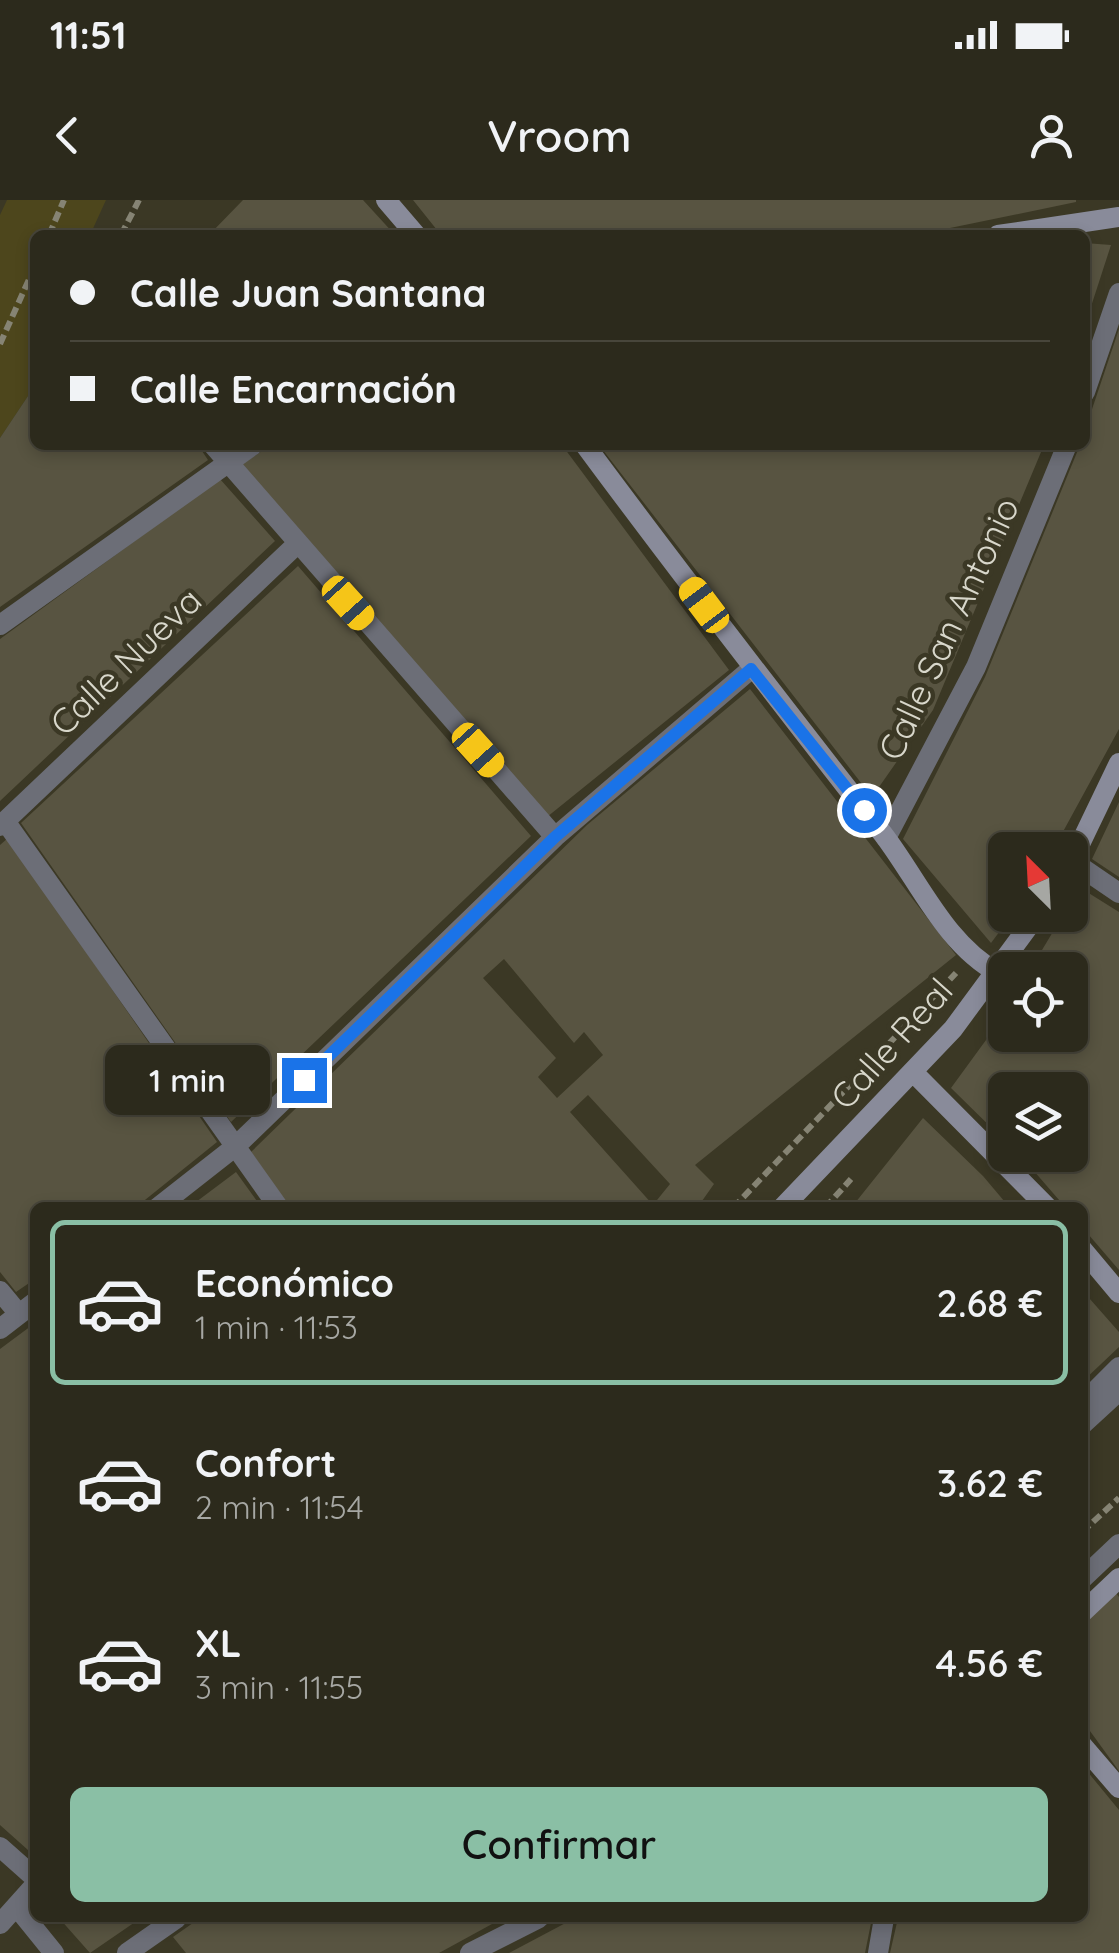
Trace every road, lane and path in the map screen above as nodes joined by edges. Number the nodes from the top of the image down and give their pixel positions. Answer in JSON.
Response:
{"nodes":[{"id":1,"x":64,"y":200,"type":"edge"},
{"id":2,"x":140,"y":200,"type":"edge"},
{"id":3,"x":386,"y":200,"type":"edge"},
{"id":4,"x":1119,"y":217,"type":"edge"},
{"id":5,"x":51,"y":230,"type":"edge"},
{"id":6,"x":125,"y":230,"type":"edge"},
{"id":7,"x":412,"y":230,"type":"edge"},
{"id":8,"x":1032,"y":230,"type":"edge"},
{"id":9,"x":30,"y":277,"type":"edge"},
{"id":10,"x":1119,"y":293,"type":"edge"},
{"id":11,"x":0,"y":344,"type":"edge"},
{"id":12,"x":1090,"y":377,"type":"edge"},
{"id":13,"x":216,"y":450,"type":"edge"},
{"id":14,"x":246,"y":450,"type":"edge"},
{"id":15,"x":589,"y":450,"type":"edge"},
{"id":16,"x":1065,"y":450,"type":"edge"},
{"id":17,"x":226,"y":464,"type":"junction"},
{"id":18,"x":296,"y":545,"type":"junction"},
{"id":19,"x":0,"y":625,"type":"edge"},
{"id":20,"x":751,"y":669,"type":"junction"},
{"id":21,"x":1119,"y":763,"type":"edge"},
{"id":22,"x":2,"y":824,"type":"edge"},
{"id":23,"x":1086,"y":832,"type":"edge"},
{"id":24,"x":555,"y":837,"type":"junction"},
{"id":25,"x":886,"y":838,"type":"junction"},
{"id":26,"x":1088,"y":874,"type":"edge"},
{"id":27,"x":1119,"y":893,"type":"edge"},
{"id":28,"x":964,"y":964,"type":"dead end"},
{"id":29,"x":988,"y":967,"type":"edge"},
{"id":30,"x":988,"y":985,"type":"edge"},
{"id":31,"x":914,"y":1074,"type":"junction"},
{"id":32,"x":236,"y":1146,"type":"junction"},
{"id":33,"x":164,"y":1202,"type":"edge"},
{"id":34,"x":275,"y":1202,"type":"edge"},
{"id":35,"x":740,"y":1202,"type":"edge"},
{"id":36,"x":788,"y":1202,"type":"edge"},
{"id":37,"x":1042,"y":1202,"type":"edge"},
{"id":38,"x":1088,"y":1256,"type":"edge"},
{"id":39,"x":0,"y":1291,"type":"edge"},
{"id":40,"x":1119,"y":1293,"type":"edge"},
{"id":41,"x":27,"y":1308,"type":"edge"},
{"id":42,"x":0,"y":1328,"type":"edge"},
{"id":43,"x":1119,"y":1367,"type":"edge"},
{"id":44,"x":1119,"y":1391,"type":"edge"},
{"id":45,"x":1088,"y":1398,"type":"edge"},
{"id":46,"x":1088,"y":1420,"type":"edge"},
{"id":47,"x":1119,"y":1498,"type":"edge"},
{"id":48,"x":1088,"y":1526,"type":"edge"},
{"id":49,"x":1119,"y":1544,"type":"edge"},
{"id":50,"x":1088,"y":1573,"type":"edge"},
{"id":51,"x":1119,"y":1578,"type":"edge"},
{"id":52,"x":1088,"y":1607,"type":"edge"},
{"id":53,"x":1088,"y":1752,"type":"edge"},
{"id":54,"x":1119,"y":1788,"type":"edge"},
{"id":55,"x":0,"y":1847,"type":"edge"},
{"id":56,"x":30,"y":1877,"type":"edge"},
{"id":57,"x":30,"y":1888,"type":"edge"},
{"id":58,"x":16,"y":1906,"type":"junction"},
{"id":59,"x":170,"y":1922,"type":"edge"},
{"id":60,"x":531,"y":1922,"type":"edge"},
{"id":61,"x":883,"y":1922,"type":"edge"},
{"id":62,"x":0,"y":1924,"type":"edge"},
{"id":63,"x":54,"y":1953,"type":"edge"},
{"id":64,"x":127,"y":1953,"type":"edge"},
{"id":65,"x":470,"y":1953,"type":"edge"},
{"id":66,"x":878,"y":1953,"type":"edge"}],
"edges":[{"from":1,"to":5,"type":"path"},
{"from":2,"to":6,"type":"path"},
{"from":3,"to":7,"type":"street"},
{"from":4,"to":8,"type":"street"},
{"from":9,"to":11,"type":"path"},
{"from":10,"to":12,"type":"street"},
{"from":13,"to":17,"type":"street"},
{"from":14,"to":17,"type":"street"},
{"from":15,"to":20,"type":"street"},
{"from":16,"to":25,"type":"street","name":"Calle San Antonio"},
{"from":17,"to":18,"type":"street"},
{"from":17,"to":19,"type":"street"},
{"from":18,"to":22,"type":"street","name":"Calle Nueva"},
{"from":18,"to":24,"type":"street"},
{"from":20,"to":24,"type":"street"},
{"from":20,"to":25,"type":"street"},
{"from":21,"to":23,"type":"street"},
{"from":22,"to":32,"type":"street"},
{"from":24,"to":32,"type":"street"},
{"from":25,"to":29,"type":"street"},
{"from":26,"to":27,"type":"street"},
{"from":28,"to":35,"type":"path"},
{"from":30,"to":31,"type":"street","name":"Calle Real"},
{"from":31,"to":36,"type":"street","name":"Calle Real"},
{"from":31,"to":37,"type":"street"},
{"from":32,"to":33,"type":"street"},
{"from":32,"to":34,"type":"street"},
{"from":38,"to":40,"type":"street"},
{"from":39,"to":41,"type":"street"},
{"from":41,"to":42,"type":"street"},
{"from":43,"to":45,"type":"street"},
{"from":44,"to":46,"type":"street"},
{"from":47,"to":48,"type":"path"},
{"from":49,"to":50,"type":"street"},
{"from":51,"to":52,"type":"street"},
{"from":53,"to":54,"type":"street"},
{"from":55,"to":56,"type":"street"},
{"from":57,"to":58,"type":"street"},
{"from":58,"to":62,"type":"street"},
{"from":58,"to":63,"type":"street"},
{"from":59,"to":64,"type":"street"},
{"from":60,"to":65,"type":"street"},
{"from":61,"to":66,"type":"street"}]}
